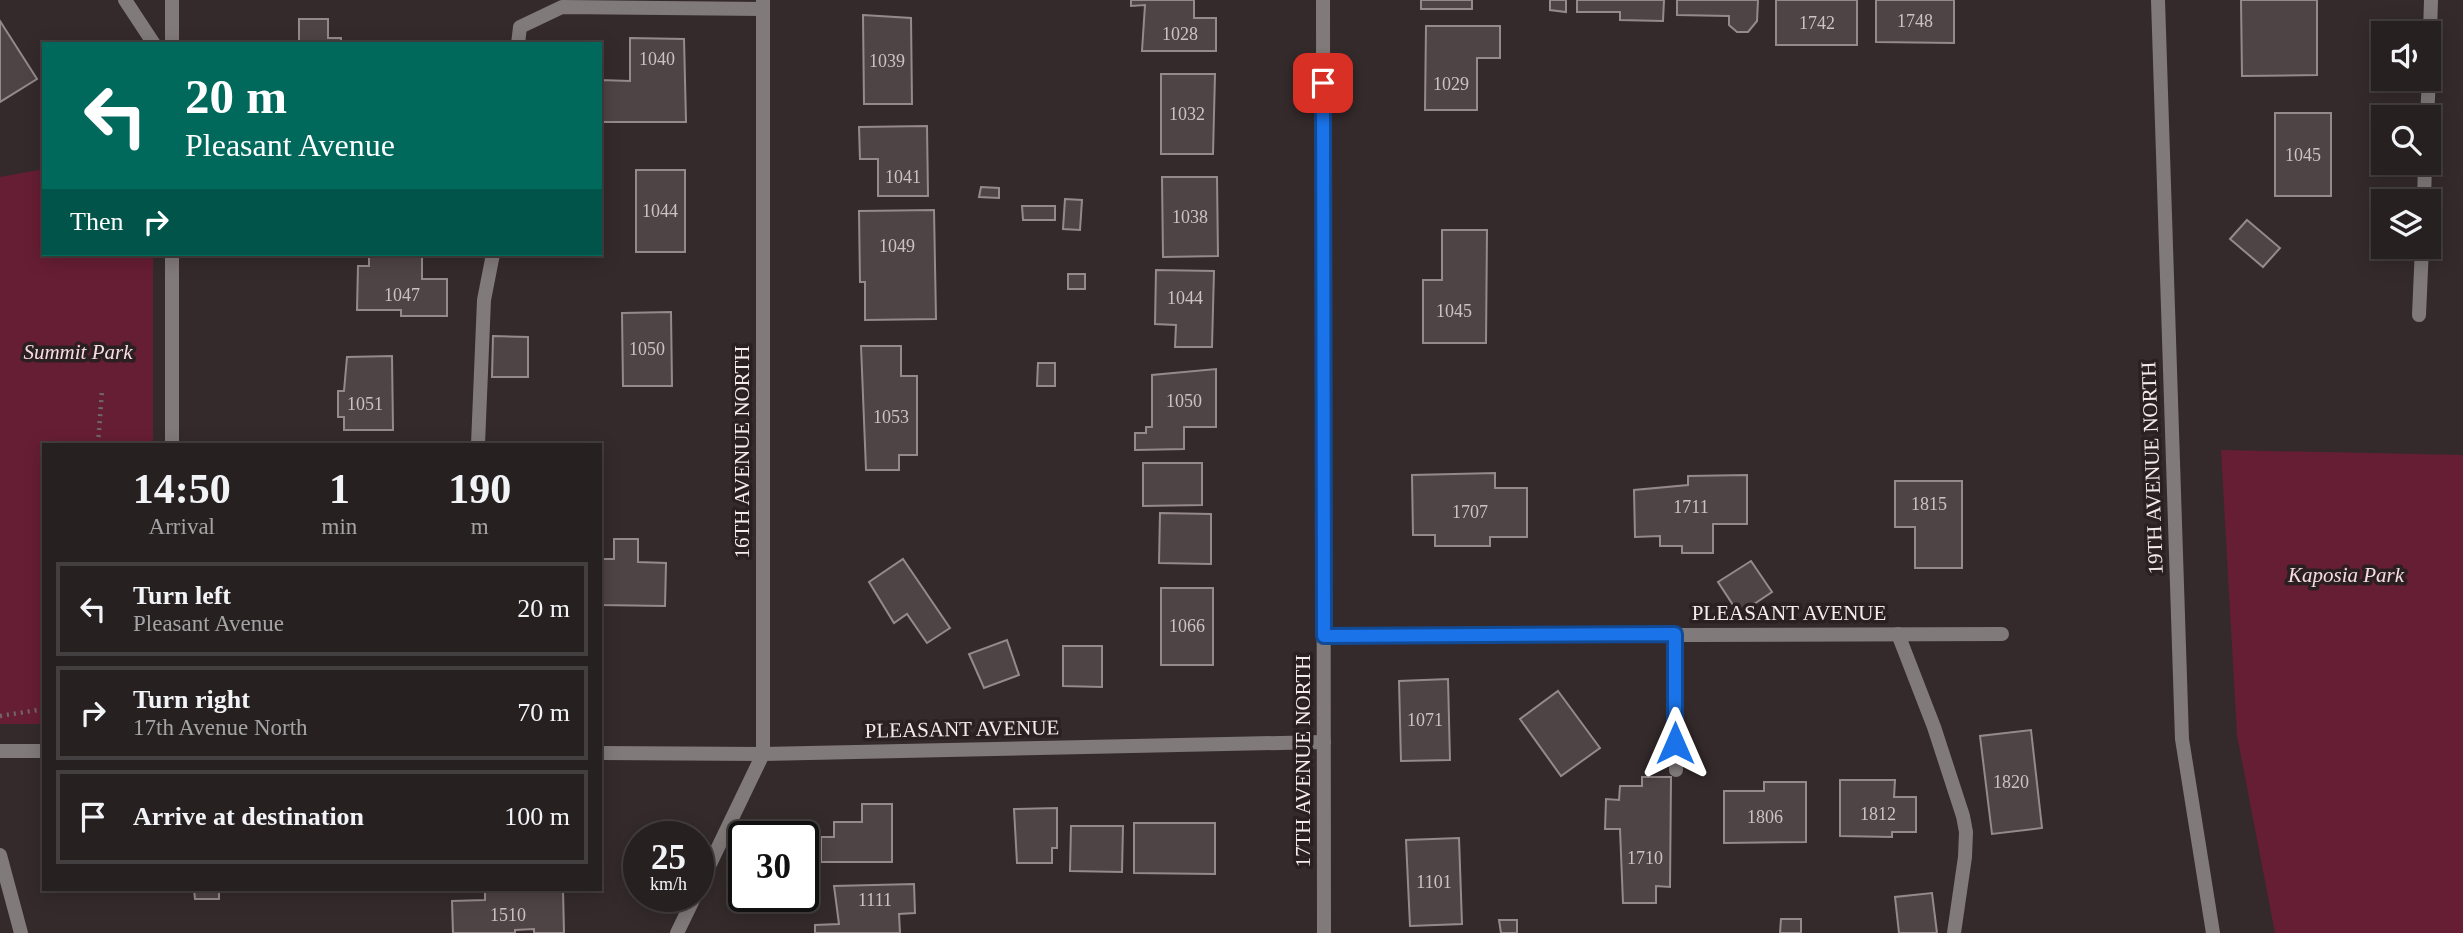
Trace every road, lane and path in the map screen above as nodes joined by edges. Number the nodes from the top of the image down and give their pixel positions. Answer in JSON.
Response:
{"nodes":[{"id":1,"x":125,"y":0,"type":"edge"},
{"id":2,"x":172,"y":0,"type":"edge"},
{"id":3,"x":1323,"y":0,"type":"edge"},
{"id":4,"x":2158,"y":0,"type":"edge"},
{"id":5,"x":2431,"y":0,"type":"edge"},
{"id":6,"x":763,"y":5,"type":"edge"},
{"id":7,"x":2430,"y":21,"type":"edge"},
{"id":8,"x":153,"y":42,"type":"edge"},
{"id":9,"x":172,"y":42,"type":"edge"},
{"id":10,"x":518,"y":42,"type":"edge"},
{"id":11,"x":172,"y":256,"type":"edge"},
{"id":12,"x":494,"y":256,"type":"edge"},
{"id":13,"x":2421,"y":259,"type":"edge"},
{"id":14,"x":2419,"y":314,"type":"dead end"},
{"id":15,"x":102,"y":391,"type":"dead end"},
{"id":16,"x":97,"y":443,"type":"edge"},
{"id":17,"x":172,"y":443,"type":"edge"},
{"id":18,"x":478,"y":443,"type":"edge"},
{"id":19,"x":1675,"y":634,"type":"junction"},
{"id":20,"x":1898,"y":634,"type":"junction"},
{"id":21,"x":2001,"y":634,"type":"dead end"},
{"id":22,"x":1324,"y":636,"type":"junction"},
{"id":23,"x":42,"y":709,"type":"edge"},
{"id":24,"x":0,"y":716,"type":"edge"},
{"id":25,"x":1324,"y":742,"type":"junction"},
{"id":26,"x":0,"y":751,"type":"edge"},
{"id":27,"x":42,"y":751,"type":"edge"},
{"id":28,"x":602,"y":753,"type":"edge"},
{"id":29,"x":763,"y":754,"type":"junction"},
{"id":30,"x":1676,"y":770,"type":"dead end"},
{"id":31,"x":0,"y":855,"type":"edge"},
{"id":32,"x":714,"y":856,"type":"edge"},
{"id":33,"x":687,"y":912,"type":"edge"},
{"id":34,"x":21,"y":933,"type":"edge"},
{"id":35,"x":677,"y":933,"type":"edge"},
{"id":36,"x":1324,"y":933,"type":"edge"},
{"id":37,"x":1954,"y":933,"type":"edge"},
{"id":38,"x":2213,"y":933,"type":"edge"}],
"edges":[{"from":1,"to":8,"type":"street"},
{"from":2,"to":9,"type":"street"},
{"from":3,"to":22,"type":"street","name":"17TH AVENUE NORTH"},
{"from":4,"to":38,"type":"street","name":"19TH AVENUE NORTH"},
{"from":5,"to":7,"type":"street"},
{"from":6,"to":10,"type":"street"},
{"from":6,"to":29,"type":"street","name":"16TH AVENUE NORTH"},
{"from":11,"to":17,"type":"street"},
{"from":12,"to":18,"type":"street"},
{"from":13,"to":14,"type":"street"},
{"from":15,"to":16,"type":"path"},
{"from":19,"to":20,"type":"street","name":"PLEASANT AVENUE"},
{"from":19,"to":22,"type":"street","name":"PLEASANT AVENUE"},
{"from":19,"to":30,"type":"street"},
{"from":20,"to":21,"type":"street","name":"PLEASANT AVENUE"},
{"from":20,"to":37,"type":"street"},
{"from":22,"to":25,"type":"street","name":"17TH AVENUE NORTH"},
{"from":23,"to":24,"type":"path"},
{"from":25,"to":29,"type":"street","name":"PLEASANT AVENUE"},
{"from":25,"to":36,"type":"street","name":"17TH AVENUE NORTH"},
{"from":26,"to":27,"type":"street"},
{"from":28,"to":29,"type":"street","name":"PLEASANT AVENUE"},
{"from":29,"to":32,"type":"street","name":"16TH AVENUE NORTH"},
{"from":31,"to":34,"type":"street"},
{"from":33,"to":35,"type":"street"}]}
